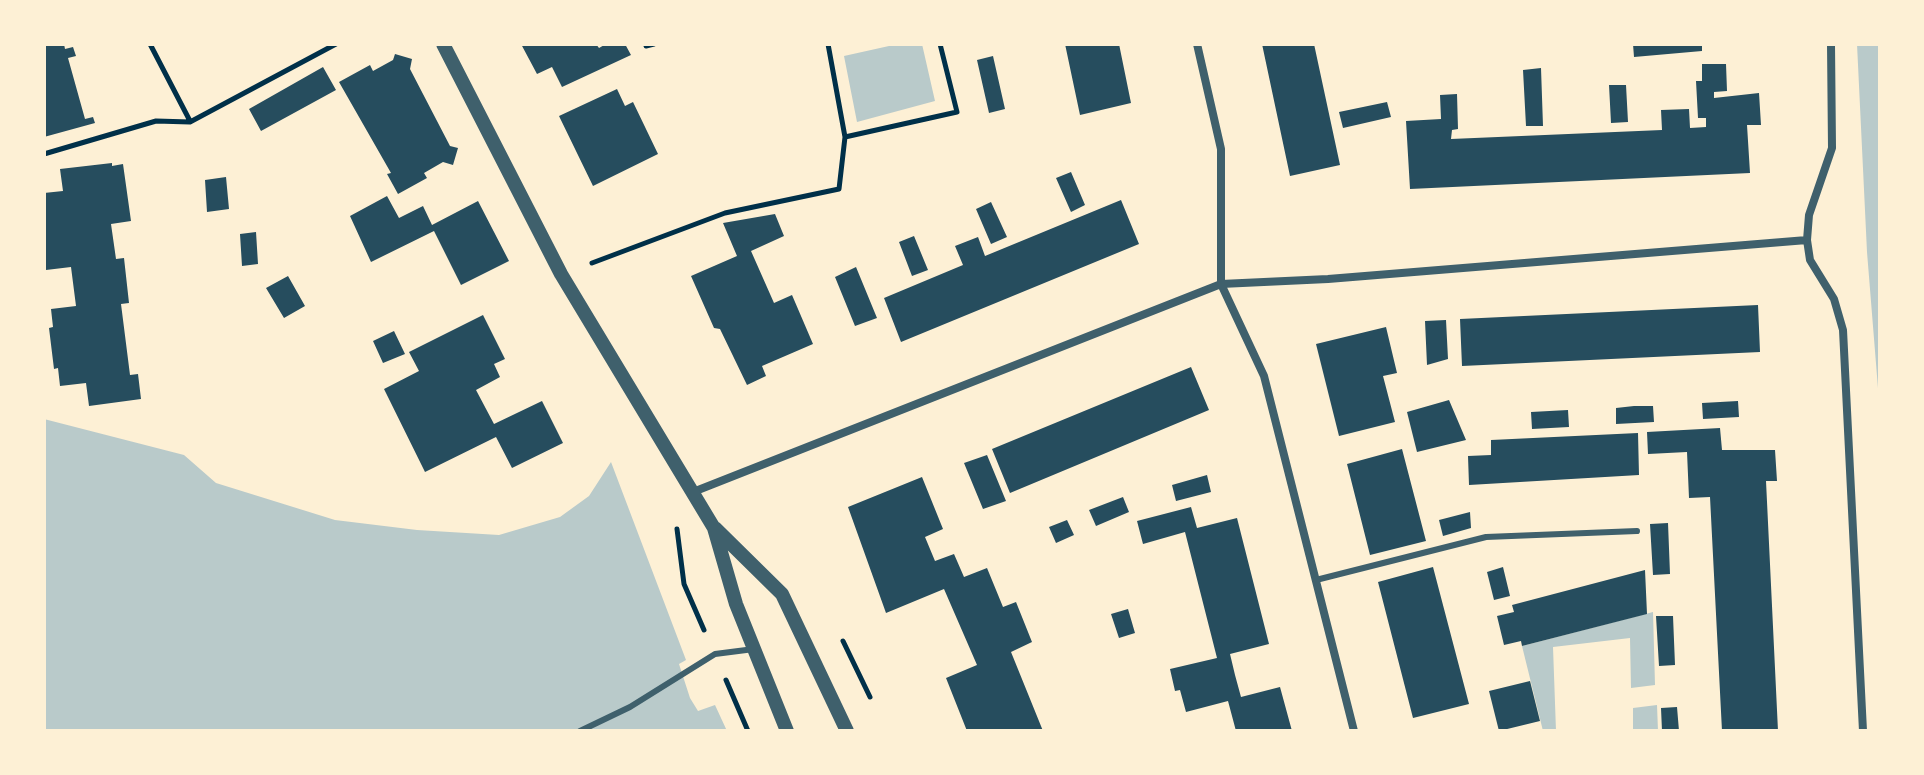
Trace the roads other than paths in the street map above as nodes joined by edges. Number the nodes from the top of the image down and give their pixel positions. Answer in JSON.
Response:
{"nodes":[{"id":1,"x":443,"y":44,"type":"edge"},
{"id":2,"x":1197,"y":44,"type":"edge"},
{"id":3,"x":1831,"y":44,"type":"edge"},
{"id":4,"x":1807,"y":240,"type":"junction"},
{"id":5,"x":1221,"y":284,"type":"junction"},
{"id":6,"x":693,"y":492,"type":"junction"},
{"id":7,"x":714,"y":528,"type":"junction"},
{"id":8,"x":1637,"y":531,"type":"dead end"},
{"id":9,"x":1316,"y":580,"type":"junction"},
{"id":10,"x":754,"y":649,"type":"junction"},
{"id":11,"x":580,"y":731,"type":"edge"},
{"id":12,"x":787,"y":731,"type":"edge"},
{"id":13,"x":847,"y":731,"type":"edge"},
{"id":14,"x":1354,"y":731,"type":"edge"},
{"id":15,"x":1863,"y":731,"type":"edge"}],
"edges":[{"from":1,"to":6,"type":"street"},
{"from":2,"to":5,"type":"street"},
{"from":3,"to":4,"type":"street"},
{"from":4,"to":5,"type":"street"},
{"from":4,"to":15,"type":"street"},
{"from":5,"to":6,"type":"street"},
{"from":5,"to":9,"type":"street"},
{"from":6,"to":7,"type":"street"},
{"from":7,"to":10,"type":"street"},
{"from":7,"to":13,"type":"street"},
{"from":8,"to":9,"type":"lane"},
{"from":9,"to":14,"type":"street"},
{"from":10,"to":11,"type":"lane"},
{"from":10,"to":12,"type":"street"}]}
